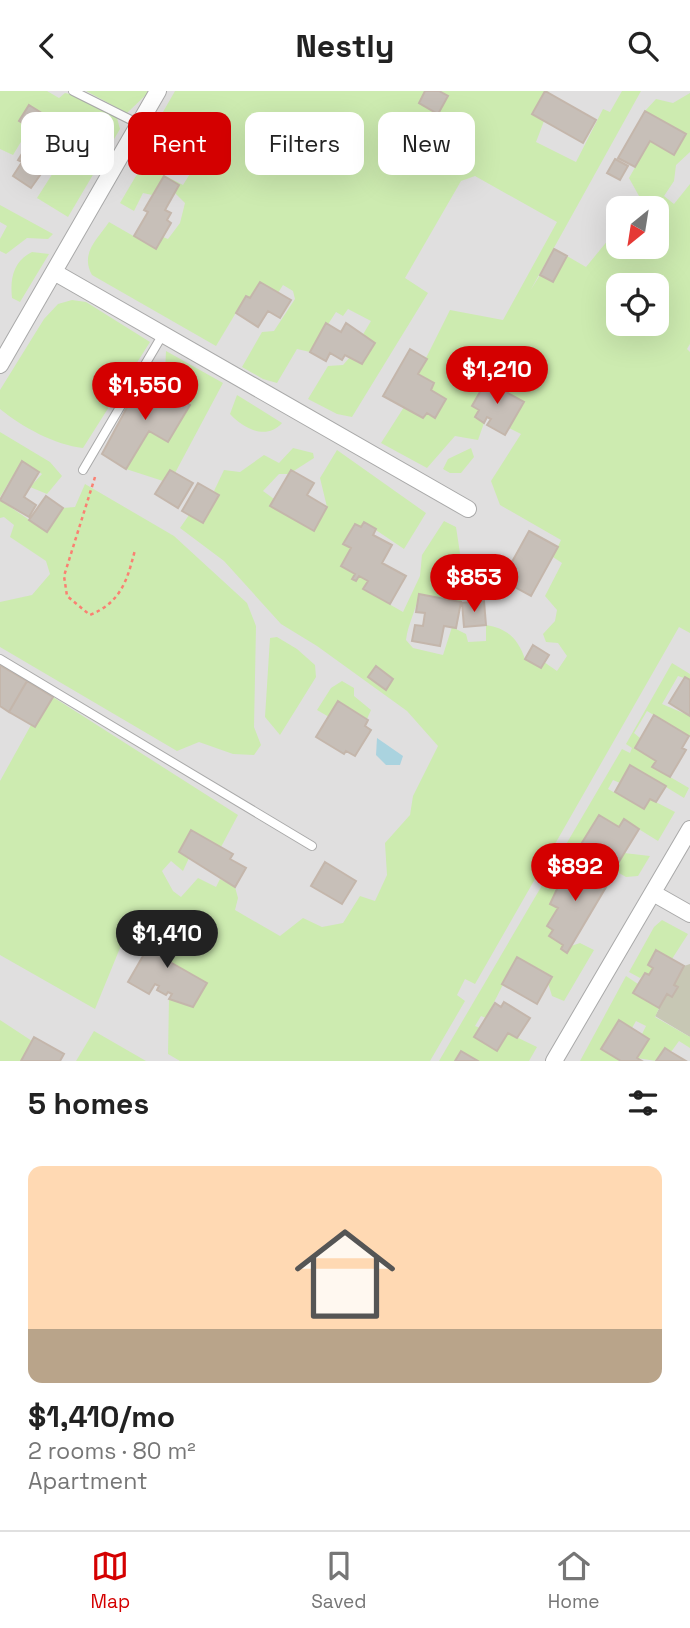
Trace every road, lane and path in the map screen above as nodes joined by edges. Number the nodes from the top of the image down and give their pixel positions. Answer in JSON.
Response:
{"nodes":[{"id":1,"x":73,"y":91,"type":"edge"},
{"id":2,"x":158,"y":91,"type":"edge"},
{"id":3,"x":146,"y":112,"type":"edge"},
{"id":4,"x":128,"y":118,"type":"edge"},
{"id":5,"x":128,"y":143,"type":"edge"},
{"id":6,"x":54,"y":272,"type":"junction"},
{"id":7,"x":163,"y":334,"type":"junction"},
{"id":8,"x":0,"y":365,"type":"edge"},
{"id":9,"x":83,"y":470,"type":"dead end"},
{"id":10,"x":95,"y":477,"type":"dead end"},
{"id":11,"x":468,"y":509,"type":"dead end"},
{"id":12,"x":135,"y":550,"type":"dead end"},
{"id":13,"x":0,"y":659,"type":"edge"},
{"id":14,"x":690,"y":829,"type":"edge"},
{"id":15,"x":312,"y":846,"type":"dead end"},
{"id":16,"x":653,"y":893,"type":"junction"},
{"id":17,"x":690,"y":914,"type":"edge"},
{"id":18,"x":554,"y":1061,"type":"edge"}],
"edges":[{"from":1,"to":4,"type":"lane"},
{"from":2,"to":3,"type":"street"},
{"from":5,"to":6,"type":"street"},
{"from":6,"to":7,"type":"street"},
{"from":6,"to":8,"type":"street"},
{"from":7,"to":9,"type":"lane"},
{"from":7,"to":11,"type":"street"},
{"from":10,"to":12,"type":"path"},
{"from":13,"to":15,"type":"lane"},
{"from":14,"to":16,"type":"street"},
{"from":16,"to":17,"type":"street"},
{"from":16,"to":18,"type":"street"}]}
